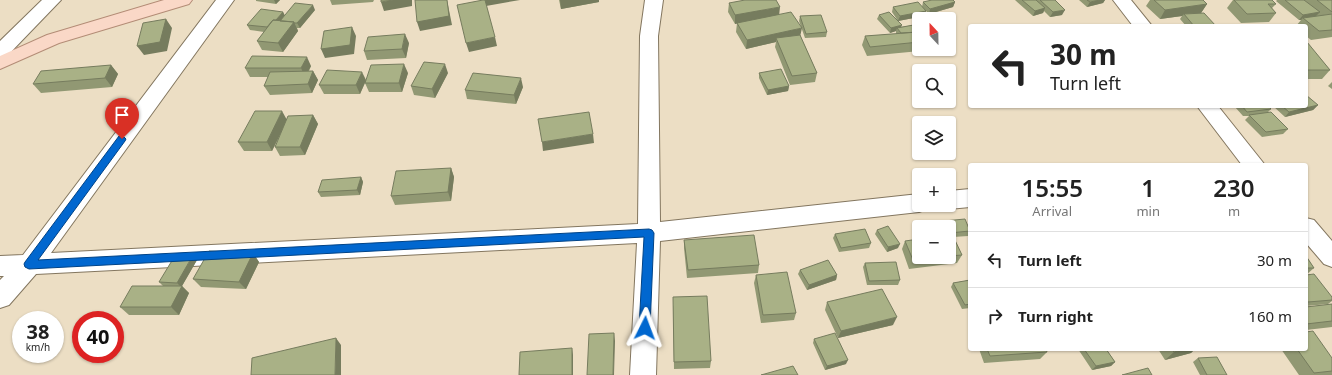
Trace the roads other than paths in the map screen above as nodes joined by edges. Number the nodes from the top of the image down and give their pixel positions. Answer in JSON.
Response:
{"nodes":[{"id":1,"x":52,"y":0,"type":"edge"},
{"id":2,"x":183,"y":0,"type":"edge"},
{"id":3,"x":225,"y":0,"type":"edge"},
{"id":4,"x":654,"y":0,"type":"edge"},
{"id":5,"x":1122,"y":0,"type":"edge"},
{"id":6,"x":1141,"y":24,"type":"edge"},
{"id":7,"x":0,"y":52,"type":"edge"},
{"id":8,"x":0,"y":63,"type":"edge"},
{"id":9,"x":1209,"y":108,"type":"edge"},
{"id":10,"x":1252,"y":163,"type":"edge"},
{"id":11,"x":968,"y":198,"type":"edge"},
{"id":12,"x":956,"y":199,"type":"edge"},
{"id":13,"x":912,"y":204,"type":"edge"},
{"id":14,"x":1308,"y":229,"type":"edge"},
{"id":15,"x":649,"y":233,"type":"junction"},
{"id":16,"x":1332,"y":257,"type":"edge"},
{"id":17,"x":29,"y":264,"type":"junction"},
{"id":18,"x":0,"y":266,"type":"edge"},
{"id":19,"x":0,"y":297,"type":"edge"},
{"id":20,"x":643,"y":375,"type":"edge"}],
"edges":[{"from":1,"to":7,"type":"street"},
{"from":2,"to":8,"type":"main road"},
{"from":3,"to":17,"type":"street"},
{"from":4,"to":15,"type":"street"},
{"from":5,"to":6,"type":"street"},
{"from":9,"to":10,"type":"street"},
{"from":11,"to":12,"type":"street"},
{"from":13,"to":15,"type":"street"},
{"from":14,"to":16,"type":"street"},
{"from":15,"to":17,"type":"street"},
{"from":15,"to":20,"type":"street"},
{"from":17,"to":18,"type":"street"},
{"from":17,"to":19,"type":"street"}]}
